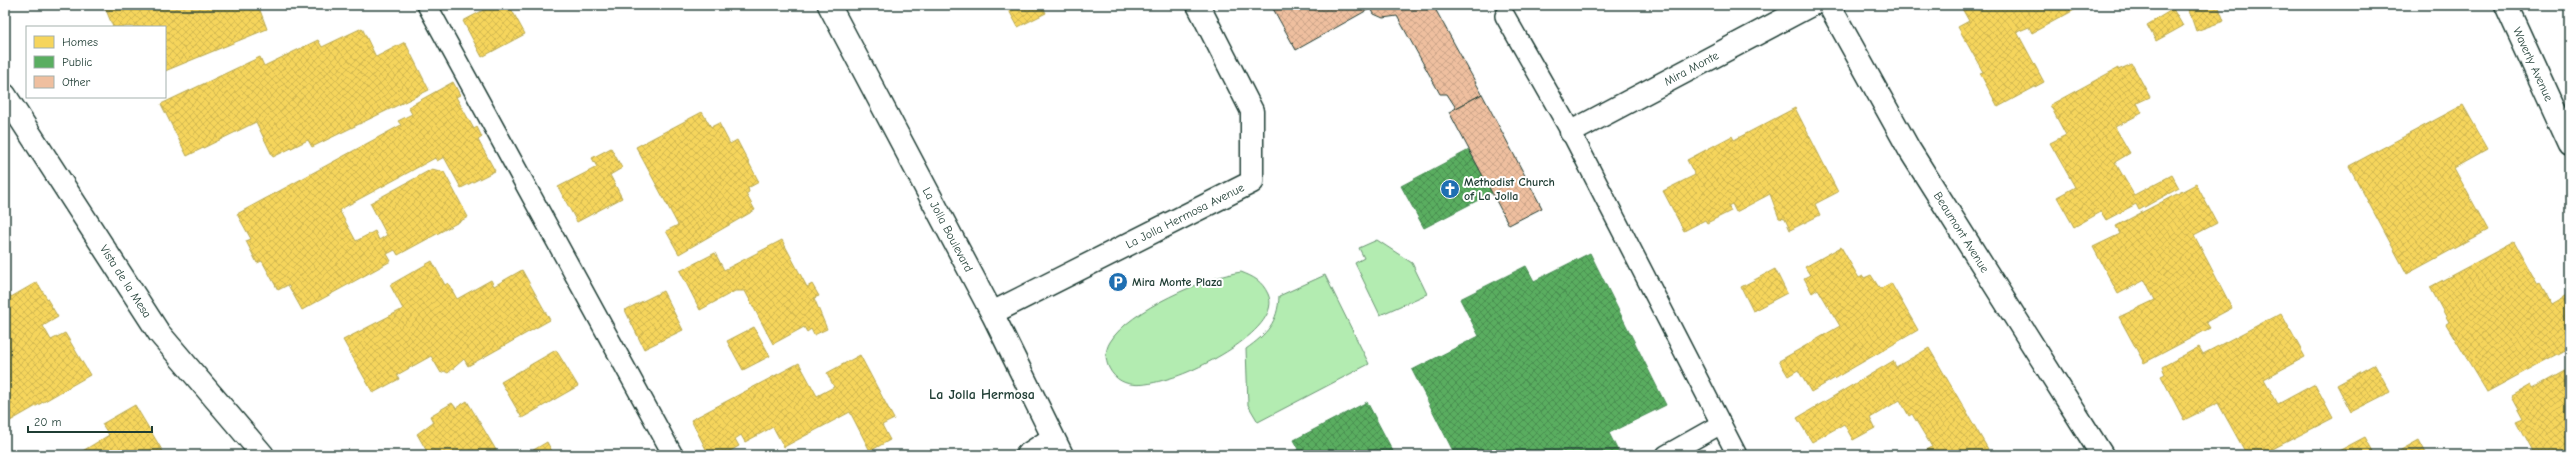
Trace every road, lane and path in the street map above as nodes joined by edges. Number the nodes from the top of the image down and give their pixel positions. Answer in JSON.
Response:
{"nodes":[{"id":1,"x":427,"y":5,"type":"edge"},
{"id":2,"x":829,"y":5,"type":"edge"},
{"id":3,"x":1198,"y":5,"type":"edge"},
{"id":4,"x":1811,"y":5,"type":"edge"},
{"id":5,"x":1829,"y":5,"type":"edge"},
{"id":6,"x":2506,"y":5,"type":"edge"},
{"id":7,"x":1505,"y":16,"type":"dead end"},
{"id":8,"x":5,"y":95,"type":"edge"},
{"id":9,"x":1571,"y":132,"type":"junction"},
{"id":10,"x":2570,"y":145,"type":"edge"},
{"id":11,"x":992,"y":313,"type":"junction"},
{"id":12,"x":1721,"y":424,"type":"junction"},
{"id":13,"x":1058,"y":447,"type":"edge"},
{"id":14,"x":263,"y":455,"type":"edge"},
{"id":15,"x":673,"y":455,"type":"edge"},
{"id":16,"x":1027,"y":455,"type":"edge"},
{"id":17,"x":1666,"y":455,"type":"edge"},
{"id":18,"x":1737,"y":455,"type":"edge"},
{"id":19,"x":2102,"y":455,"type":"edge"}],
"edges":[{"from":1,"to":15,"type":"lane"},
{"from":2,"to":11,"type":"street","name":"La Jolla Boulevard"},
{"from":3,"to":11,"type":"street","name":"La Jolla Hermosa Avenue"},
{"from":4,"to":9,"type":"street","name":"Mira Monte"},
{"from":5,"to":19,"type":"street","name":"Beaumont Avenue"},
{"from":6,"to":10,"type":"street","name":"Waverly Avenue"},
{"from":7,"to":9,"type":"lane"},
{"from":8,"to":14,"type":"street","name":"Vista de la Mesa"},
{"from":9,"to":12,"type":"lane"},
{"from":11,"to":13,"type":"street","name":"La Jolla Boulevard"},
{"from":12,"to":17,"type":"lane"},
{"from":12,"to":18,"type":"lane"},
{"from":13,"to":16,"type":"street"}]}
